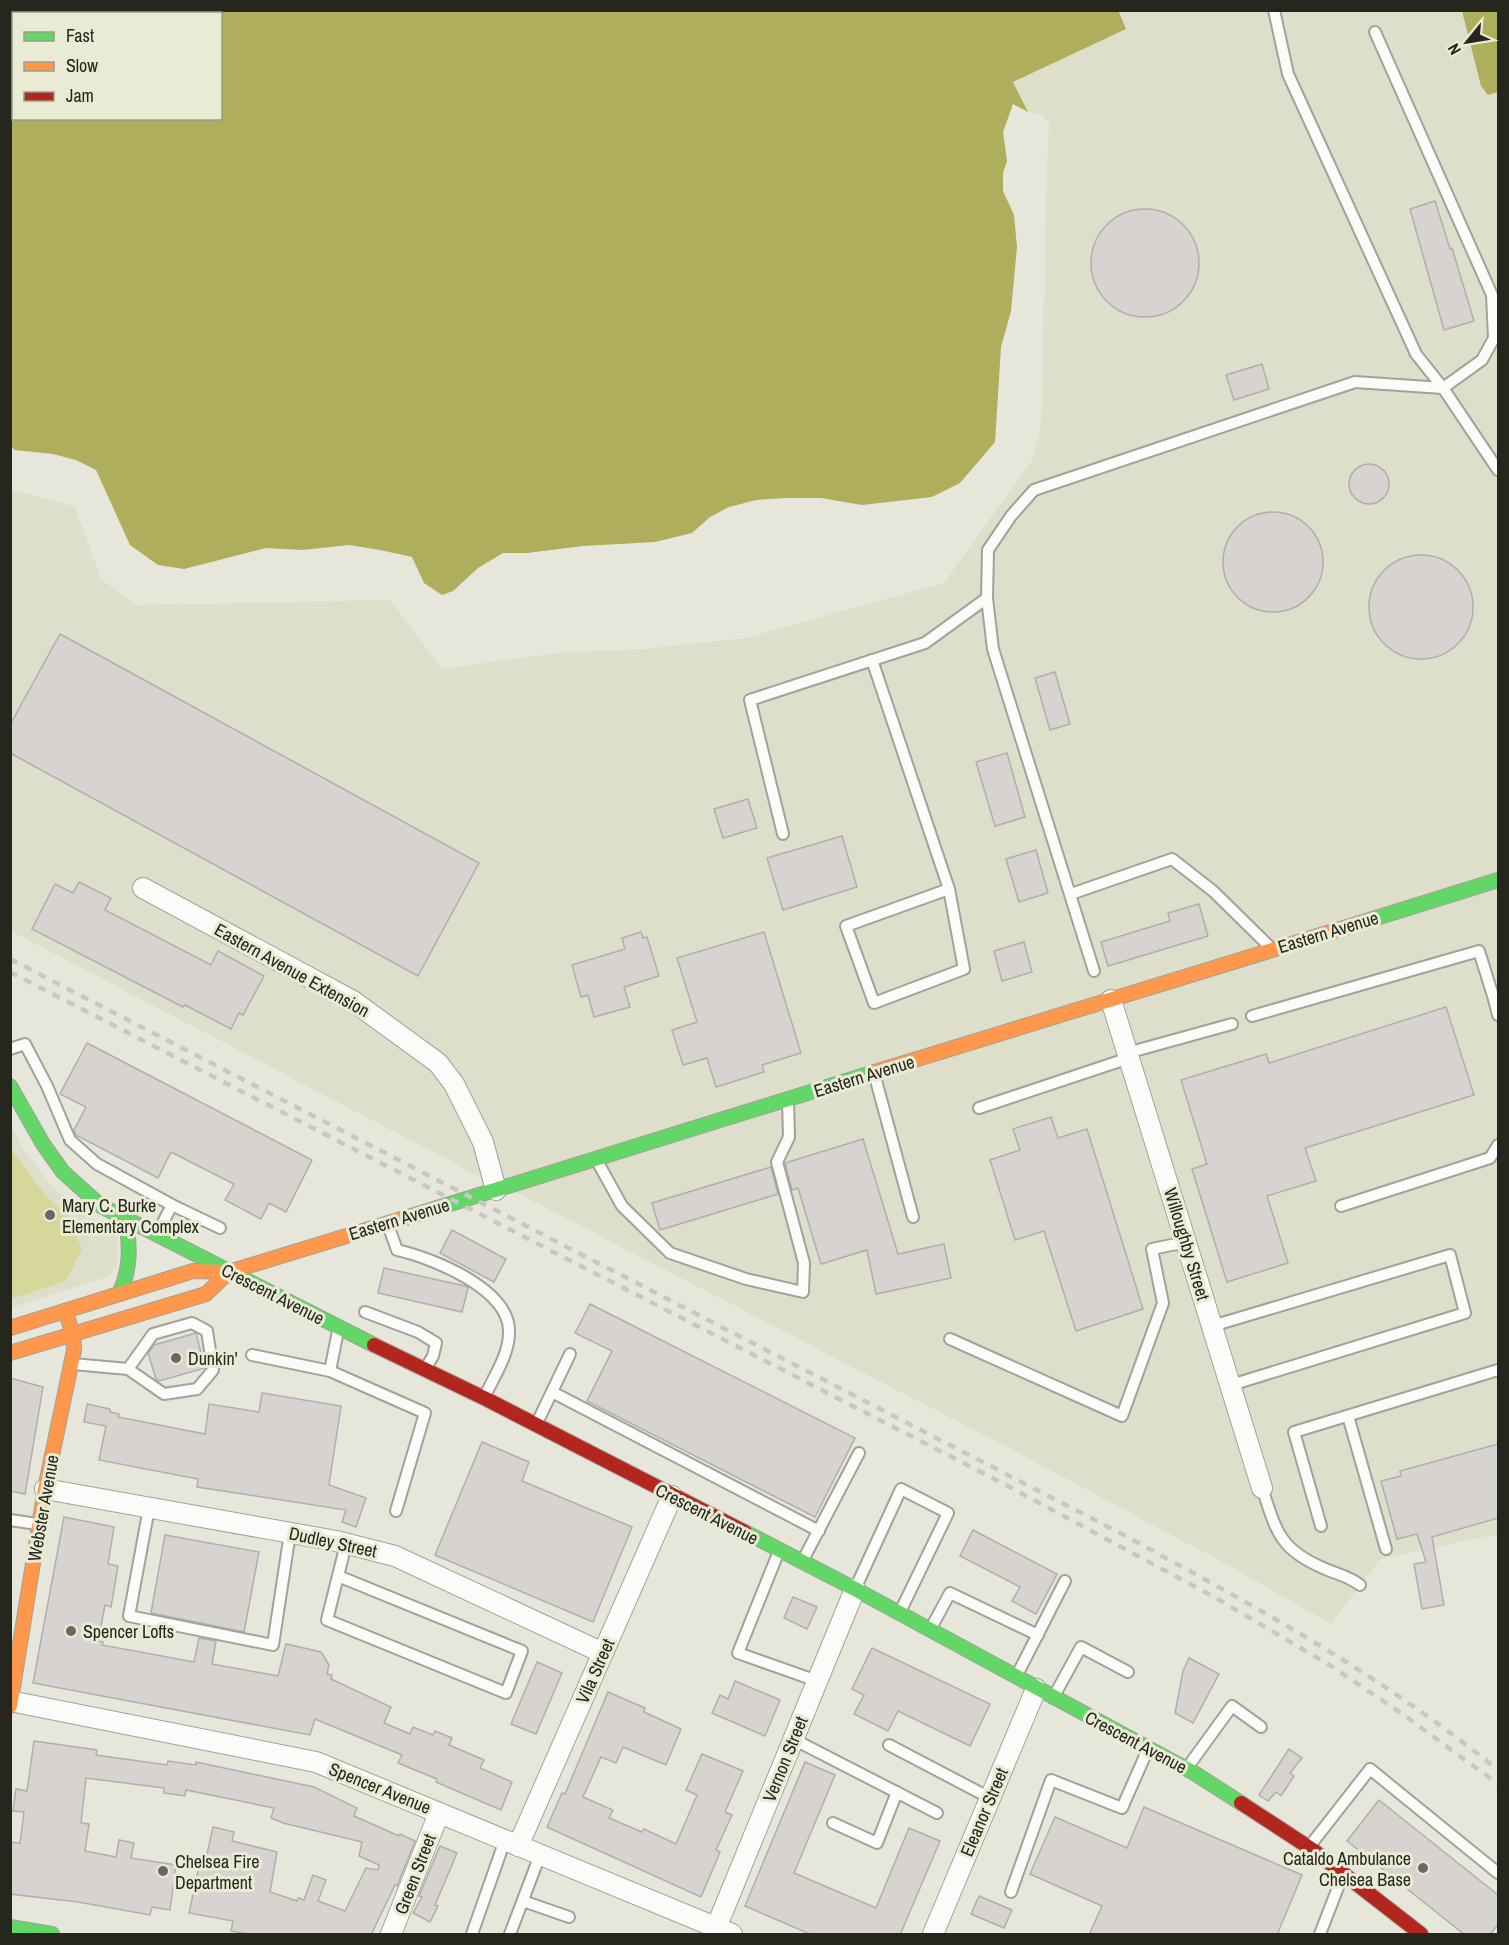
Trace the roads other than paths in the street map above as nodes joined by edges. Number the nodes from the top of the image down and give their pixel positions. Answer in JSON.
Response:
{"nodes":[{"id":1,"x":1274,"y":10,"type":"edge"},
{"id":2,"x":1375,"y":32,"type":"dead end"},
{"id":3,"x":1443,"y":388,"type":"junction"},
{"id":4,"x":1498,"y":470,"type":"edge"},
{"id":5,"x":987,"y":598,"type":"junction"},
{"id":6,"x":872,"y":660,"type":"junction"},
{"id":7,"x":783,"y":834,"type":"dead end"},
{"id":8,"x":1498,"y":880,"type":"edge"},
{"id":9,"x":143,"y":888,"type":"dead end"},
{"id":10,"x":949,"y":889,"type":"junction"},
{"id":11,"x":1071,"y":894,"type":"junction"},
{"id":12,"x":1273,"y":950,"type":"junction"},
{"id":13,"x":1094,"y":971,"type":"dead end"},
{"id":14,"x":1496,"y":998,"type":"edge"},
{"id":15,"x":1111,"y":1000,"type":"junction"},
{"id":16,"x":1498,"y":1015,"type":"edge"},
{"id":17,"x":1252,"y":1016,"type":"dead end"},
{"id":18,"x":1232,"y":1024,"type":"dead end"},
{"id":19,"x":10,"y":1049,"type":"edge"},
{"id":20,"x":1128,"y":1056,"type":"junction"},
{"id":21,"x":874,"y":1073,"type":"junction"},
{"id":22,"x":10,"y":1086,"type":"edge"},
{"id":23,"x":788,"y":1099,"type":"junction"},
{"id":24,"x":979,"y":1108,"type":"dead end"},
{"id":25,"x":1498,"y":1145,"type":"edge"},
{"id":26,"x":596,"y":1159,"type":"junction"},
{"id":27,"x":496,"y":1190,"type":"junction"},
{"id":28,"x":172,"y":1205,"type":"junction"},
{"id":29,"x":1341,"y":1206,"type":"dead end"},
{"id":30,"x":913,"y":1217,"type":"dead end"},
{"id":31,"x":126,"y":1220,"type":"junction"},
{"id":32,"x":387,"y":1223,"type":"junction"},
{"id":33,"x":220,"y":1228,"type":"dead end"},
{"id":34,"x":156,"y":1236,"type":"junction"},
{"id":35,"x":1186,"y":1242,"type":"junction"},
{"id":36,"x":229,"y":1272,"type":"junction"},
{"id":37,"x":119,"y":1294,"type":"junction"},
{"id":38,"x":65,"y":1311,"type":"junction"},
{"id":39,"x":146,"y":1312,"type":"junction"},
{"id":40,"x":365,"y":1312,"type":"dead end"},
{"id":41,"x":1212,"y":1326,"type":"junction"},
{"id":42,"x":10,"y":1328,"type":"edge"},
{"id":43,"x":338,"y":1328,"type":"junction"},
{"id":44,"x":73,"y":1334,"type":"junction"},
{"id":45,"x":153,"y":1334,"type":"junction"},
{"id":46,"x":950,"y":1339,"type":"dead end"},
{"id":47,"x":10,"y":1353,"type":"edge"},
{"id":48,"x":570,"y":1354,"type":"dead end"},
{"id":49,"x":252,"y":1355,"type":"dead end"},
{"id":50,"x":72,"y":1364,"type":"junction"},
{"id":51,"x":128,"y":1369,"type":"junction"},
{"id":52,"x":424,"y":1369,"type":"junction"},
{"id":53,"x":1498,"y":1370,"type":"edge"},
{"id":54,"x":330,"y":1371,"type":"junction"},
{"id":55,"x":1231,"y":1385,"type":"junction"},
{"id":56,"x":552,"y":1392,"type":"junction"},
{"id":57,"x":484,"y":1398,"type":"junction"},
{"id":58,"x":1348,"y":1416,"type":"junction"},
{"id":59,"x":536,"y":1425,"type":"junction"},
{"id":60,"x":859,"y":1453,"type":"dead end"},
{"id":61,"x":1262,"y":1488,"type":"joint"},
{"id":62,"x":45,"y":1489,"type":"junction"},
{"id":63,"x":672,"y":1496,"type":"junction"},
{"id":64,"x":149,"y":1508,"type":"junction"},
{"id":65,"x":396,"y":1511,"type":"dead end"},
{"id":66,"x":10,"y":1520,"type":"edge"},
{"id":67,"x":39,"y":1524,"type":"junction"},
{"id":68,"x":1322,"y":1526,"type":"dead end"},
{"id":69,"x":819,"y":1531,"type":"junction"},
{"id":70,"x":290,"y":1533,"type":"junction"},
{"id":71,"x":346,"y":1544,"type":"junction"},
{"id":72,"x":1386,"y":1549,"type":"dead end"},
{"id":73,"x":780,"y":1551,"type":"junction"},
{"id":74,"x":802,"y":1563,"type":"junction"},
{"id":75,"x":338,"y":1576,"type":"junction"},
{"id":76,"x":1065,"y":1581,"type":"dead end"},
{"id":77,"x":1359,"y":1585,"type":"dead end"},
{"id":78,"x":855,"y":1589,"type":"junction"},
{"id":79,"x":899,"y":1614,"type":"junction"},
{"id":80,"x":930,"y":1630,"type":"junction"},
{"id":81,"x":1038,"y":1635,"type":"junction"},
{"id":82,"x":603,"y":1653,"type":"junction"},
{"id":83,"x":1128,"y":1672,"type":"dead end"},
{"id":84,"x":1016,"y":1678,"type":"junction"},
{"id":85,"x":817,"y":1681,"type":"junction"},
{"id":86,"x":1044,"y":1693,"type":"junction"},
{"id":87,"x":11,"y":1702,"type":"edge"},
{"id":88,"x":1260,"y":1727,"type":"dead end"},
{"id":89,"x":793,"y":1739,"type":"junction"},
{"id":90,"x":889,"y":1745,"type":"dead end"},
{"id":91,"x":1149,"y":1749,"type":"junction"},
{"id":92,"x":1187,"y":1768,"type":"junction"},
{"id":93,"x":897,"y":1792,"type":"junction"},
{"id":94,"x":990,"y":1798,"type":"junction"},
{"id":95,"x":439,"y":1813,"type":"junction"},
{"id":96,"x":937,"y":1813,"type":"dead end"},
{"id":97,"x":833,"y":1823,"type":"dead end"},
{"id":98,"x":512,"y":1843,"type":"junction"},
{"id":99,"x":1309,"y":1847,"type":"junction"},
{"id":100,"x":540,"y":1855,"type":"junction"},
{"id":101,"x":1498,"y":1873,"type":"edge"},
{"id":102,"x":1344,"y":1874,"type":"junction"},
{"id":103,"x":1011,"y":1892,"type":"dead end"},
{"id":104,"x":523,"y":1901,"type":"junction"},
{"id":105,"x":569,"y":1917,"type":"dead end"},
{"id":106,"x":10,"y":1927,"type":"edge"},
{"id":107,"x":724,"y":1931,"type":"edge"},
{"id":108,"x":52,"y":1935,"type":"edge"},
{"id":109,"x":391,"y":1935,"type":"edge"},
{"id":110,"x":472,"y":1935,"type":"edge"},
{"id":111,"x":510,"y":1935,"type":"edge"},
{"id":112,"x":933,"y":1935,"type":"edge"},
{"id":113,"x":1320,"y":1935,"type":"edge"},
{"id":114,"x":1421,"y":1935,"type":"edge"}],
"edges":[{"from":1,"to":3,"type":"lane"},
{"from":2,"to":3,"type":"lane"},
{"from":3,"to":4,"type":"lane"},
{"from":3,"to":5,"type":"lane"},
{"from":5,"to":6,"type":"lane"},
{"from":5,"to":11,"type":"lane"},
{"from":6,"to":7,"type":"lane"},
{"from":6,"to":10,"type":"lane"},
{"from":8,"to":12,"type":"street","name":"Eastern Avenue"},
{"from":9,"to":27,"type":"street","name":"Eastern Avenue Extension"},
{"from":10,"to":10,"type":"lane"},
{"from":11,"to":12,"type":"lane"},
{"from":11,"to":13,"type":"lane"},
{"from":12,"to":15,"type":"street","name":"Eastern Avenue"},
{"from":14,"to":16,"type":"lane"},
{"from":14,"to":17,"type":"lane"},
{"from":15,"to":20,"type":"street","name":"Willoughby Street"},
{"from":15,"to":21,"type":"street","name":"Eastern Avenue"},
{"from":18,"to":20,"type":"lane"},
{"from":19,"to":28,"type":"lane"},
{"from":20,"to":24,"type":"lane"},
{"from":20,"to":35,"type":"street","name":"Willoughby Street"},
{"from":21,"to":23,"type":"street","name":"Eastern Avenue"},
{"from":21,"to":30,"type":"lane"},
{"from":22,"to":31,"type":"street","name":"Crescent Avenue"},
{"from":23,"to":26,"type":"street","name":"Eastern Avenue"},
{"from":23,"to":26,"type":"lane"},
{"from":25,"to":29,"type":"lane"},
{"from":26,"to":27,"type":"street","name":"Eastern Avenue"},
{"from":27,"to":32,"type":"street","name":"Eastern Avenue"},
{"from":28,"to":33,"type":"lane"},
{"from":28,"to":34,"type":"lane"},
{"from":31,"to":34,"type":"street","name":"Crescent Avenue"},
{"from":31,"to":37,"type":"street"},
{"from":32,"to":36,"type":"street","name":"Eastern Avenue"},
{"from":32,"to":57,"type":"lane"},
{"from":34,"to":36,"type":"street","name":"Crescent Avenue"},
{"from":35,"to":41,"type":"street","name":"Willoughby Street"},
{"from":35,"to":46,"type":"lane"},
{"from":36,"to":37,"type":"street","name":"Eastern Avenue"},
{"from":36,"to":39,"type":"street","name":"Eastern Avenue"},
{"from":36,"to":43,"type":"street","name":"Crescent Avenue"},
{"from":37,"to":38,"type":"street","name":"Eastern Avenue"},
{"from":38,"to":42,"type":"street","name":"Eastern Avenue"},
{"from":38,"to":44,"type":"street","name":"Webster Avenue"},
{"from":39,"to":44,"type":"street","name":"Eastern Avenue"},
{"from":39,"to":45,"type":"lane"},
{"from":40,"to":52,"type":"lane"},
{"from":41,"to":55,"type":"street","name":"Willoughby Street"},
{"from":41,"to":55,"type":"lane"},
{"from":43,"to":52,"type":"street","name":"Crescent Avenue"},
{"from":43,"to":54,"type":"lane"},
{"from":44,"to":47,"type":"street","name":"Eastern Avenue"},
{"from":44,"to":50,"type":"street","name":"Webster Avenue"},
{"from":45,"to":51,"type":"lane"},
{"from":45,"to":51,"type":"lane"},
{"from":48,"to":56,"type":"lane"},
{"from":49,"to":54,"type":"lane"},
{"from":50,"to":51,"type":"lane"},
{"from":50,"to":62,"type":"street","name":"Webster Avenue"},
{"from":52,"to":57,"type":"street","name":"Crescent Avenue"},
{"from":53,"to":58,"type":"lane"},
{"from":54,"to":65,"type":"lane"},
{"from":55,"to":61,"type":"street","name":"Willoughby Street"},
{"from":56,"to":59,"type":"lane"},
{"from":56,"to":69,"type":"lane"},
{"from":57,"to":59,"type":"street","name":"Crescent Avenue"},
{"from":58,"to":68,"type":"lane"},
{"from":58,"to":72,"type":"lane"},
{"from":59,"to":63,"type":"street","name":"Crescent Avenue"},
{"from":60,"to":69,"type":"lane"},
{"from":61,"to":77,"type":"lane"},
{"from":62,"to":64,"type":"street","name":"Dudley Street"},
{"from":62,"to":67,"type":"street","name":"Webster Avenue"},
{"from":63,"to":73,"type":"street","name":"Crescent Avenue"},
{"from":63,"to":82,"type":"street","name":"Vila Street"},
{"from":64,"to":70,"type":"street","name":"Dudley Street"},
{"from":64,"to":70,"type":"lane"},
{"from":66,"to":67,"type":"lane"},
{"from":67,"to":87,"type":"street","name":"Webster Avenue"},
{"from":69,"to":74,"type":"lane"},
{"from":70,"to":71,"type":"street","name":"Dudley Street"},
{"from":71,"to":75,"type":"lane"},
{"from":71,"to":82,"type":"street","name":"Dudley Street"},
{"from":73,"to":74,"type":"street","name":"Crescent Avenue"},
{"from":73,"to":85,"type":"lane"},
{"from":74,"to":78,"type":"street","name":"Crescent Avenue"},
{"from":75,"to":75,"type":"lane"},
{"from":76,"to":81,"type":"lane"},
{"from":78,"to":79,"type":"street","name":"Crescent Avenue"},
{"from":78,"to":79,"type":"lane"},
{"from":78,"to":85,"type":"street","name":"Vernon Street"},
{"from":79,"to":80,"type":"street","name":"Crescent Avenue"},
{"from":80,"to":81,"type":"lane"},
{"from":80,"to":84,"type":"street","name":"Crescent Avenue"},
{"from":81,"to":84,"type":"lane"},
{"from":82,"to":98,"type":"street","name":"Vila Street"},
{"from":83,"to":86,"type":"lane"},
{"from":84,"to":86,"type":"street","name":"Crescent Avenue"},
{"from":85,"to":89,"type":"street","name":"Vernon Street"},
{"from":86,"to":91,"type":"street","name":"Crescent Avenue"},
{"from":86,"to":94,"type":"street","name":"Eleanor Street"},
{"from":87,"to":95,"type":"street","name":"Spencer Avenue"},
{"from":88,"to":92,"type":"lane"},
{"from":89,"to":93,"type":"lane"},
{"from":89,"to":107,"type":"street","name":"Vernon Street"},
{"from":90,"to":94,"type":"lane"},
{"from":91,"to":92,"type":"street","name":"Crescent Avenue"},
{"from":91,"to":103,"type":"lane"},
{"from":92,"to":99,"type":"street","name":"Crescent Avenue"},
{"from":93,"to":96,"type":"lane"},
{"from":93,"to":97,"type":"lane"},
{"from":94,"to":112,"type":"street","name":"Eleanor Street"},
{"from":95,"to":98,"type":"street","name":"Spencer Avenue"},
{"from":95,"to":109,"type":"street","name":"Green Street"},
{"from":98,"to":100,"type":"street","name":"Spencer Avenue"},
{"from":98,"to":110,"type":"lane"},
{"from":99,"to":101,"type":"lane"},
{"from":99,"to":102,"type":"street","name":"Crescent Avenue"},
{"from":100,"to":104,"type":"lane"},
{"from":100,"to":107,"type":"street","name":"Spencer Avenue"},
{"from":102,"to":113,"type":"lane"},
{"from":102,"to":114,"type":"street","name":"Crescent Avenue"},
{"from":104,"to":105,"type":"lane"},
{"from":104,"to":111,"type":"lane"},
{"from":106,"to":108,"type":"street"}]}
